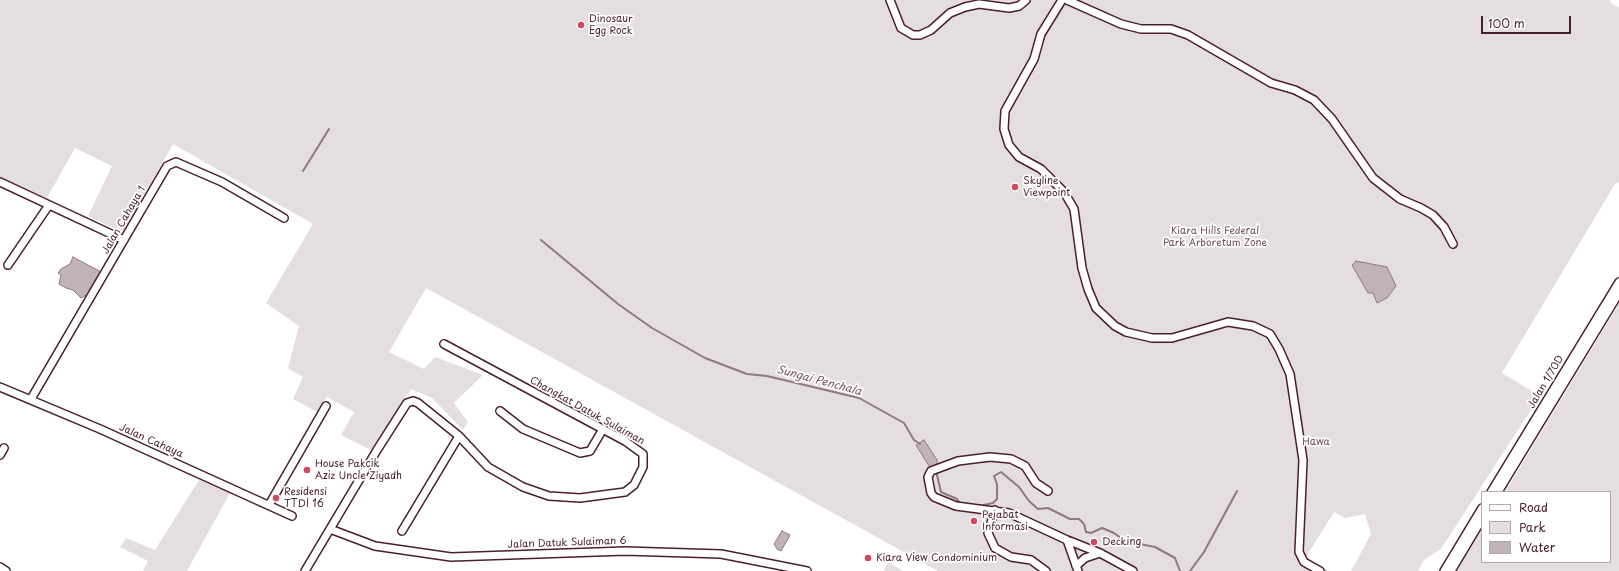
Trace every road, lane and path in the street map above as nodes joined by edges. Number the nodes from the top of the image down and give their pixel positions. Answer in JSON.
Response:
{"nodes":[{"id":1,"x":890,"y":0,"type":"edge"},
{"id":2,"x":1026,"y":0,"type":"edge"},
{"id":3,"x":1062,"y":0,"type":"edge"},
{"id":4,"x":1067,"y":0,"type":"edge"},
{"id":5,"x":0,"y":182,"type":"edge"},
{"id":6,"x":50,"y":205,"type":"junction"},
{"id":7,"x":284,"y":218,"type":"dead end"},
{"id":8,"x":124,"y":240,"type":"junction"},
{"id":9,"x":1453,"y":244,"type":"dead end"},
{"id":10,"x":8,"y":265,"type":"dead end"},
{"id":11,"x":1619,"y":282,"type":"edge"},
{"id":12,"x":1619,"y":293,"type":"edge"},
{"id":13,"x":444,"y":344,"type":"dead end"},
{"id":14,"x":0,"y":387,"type":"edge"},
{"id":15,"x":31,"y":399,"type":"junction"},
{"id":16,"x":326,"y":406,"type":"dead end"},
{"id":17,"x":500,"y":411,"type":"dead end"},
{"id":18,"x":603,"y":429,"type":"junction"},
{"id":19,"x":459,"y":436,"type":"junction"},
{"id":20,"x":4,"y":448,"type":"dead end"},
{"id":21,"x":0,"y":455,"type":"edge"},
{"id":22,"x":1048,"y":491,"type":"dead end"},
{"id":23,"x":1492,"y":491,"type":"edge"},
{"id":24,"x":1499,"y":491,"type":"edge"},
{"id":25,"x":269,"y":505,"type":"junction"},
{"id":26,"x":995,"y":510,"type":"junction"},
{"id":27,"x":1481,"y":510,"type":"edge"},
{"id":28,"x":292,"y":516,"type":"dead end"},
{"id":29,"x":1481,"y":521,"type":"edge"},
{"id":30,"x":330,"y":529,"type":"junction"},
{"id":31,"x":402,"y":532,"type":"dead end"},
{"id":32,"x":1067,"y":540,"type":"junction"},
{"id":33,"x":1100,"y":553,"type":"junction"},
{"id":34,"x":0,"y":567,"type":"edge"},
{"id":35,"x":1077,"y":568,"type":"edge"},
{"id":36,"x":6,"y":571,"type":"edge"},
{"id":37,"x":305,"y":571,"type":"edge"},
{"id":38,"x":807,"y":571,"type":"edge"},
{"id":39,"x":1046,"y":571,"type":"edge"},
{"id":40,"x":1133,"y":571,"type":"edge"},
{"id":41,"x":1320,"y":571,"type":"edge"},
{"id":42,"x":1444,"y":571,"type":"edge"},
{"id":43,"x":1451,"y":571,"type":"edge"}],
"edges":[{"from":1,"to":2,"type":"street"},
{"from":3,"to":41,"type":"street"},
{"from":4,"to":9,"type":"street"},
{"from":5,"to":6,"type":"street"},
{"from":6,"to":8,"type":"street"},
{"from":6,"to":10,"type":"street"},
{"from":7,"to":8,"type":"street","name":"Jalan Cahaya 1"},
{"from":8,"to":15,"type":"street","name":"Jalan Cahaya 1"},
{"from":11,"to":23,"type":"street","name":"Jalan 1/70D"},
{"from":12,"to":24,"type":"street","name":"Jalan 1/70D"},
{"from":13,"to":18,"type":"street","name":"Changkat Datuk Sulaiman"},
{"from":14,"to":15,"type":"street","name":"Jalan Cahaya"},
{"from":15,"to":25,"type":"street","name":"Jalan Cahaya"},
{"from":16,"to":25,"type":"street"},
{"from":17,"to":18,"type":"street"},
{"from":18,"to":19,"type":"street","name":"Changkat Datuk Sulaiman"},
{"from":19,"to":30,"type":"street","name":"Changkat Datuk Sulaiman"},
{"from":19,"to":31,"type":"street"},
{"from":20,"to":21,"type":"street"},
{"from":22,"to":26,"type":"street"},
{"from":25,"to":28,"type":"street","name":"Jalan Cahaya"},
{"from":26,"to":32,"type":"street"},
{"from":26,"to":39,"type":"street"},
{"from":27,"to":42,"type":"street"},
{"from":29,"to":43,"type":"street"},
{"from":30,"to":37,"type":"street"},
{"from":30,"to":38,"type":"street","name":"Jalan Datuk Sulaiman 6"},
{"from":32,"to":33,"type":"street"},
{"from":32,"to":35,"type":"street"},
{"from":33,"to":35,"type":"street"},
{"from":33,"to":40,"type":"street"},
{"from":34,"to":36,"type":"street"}]}
